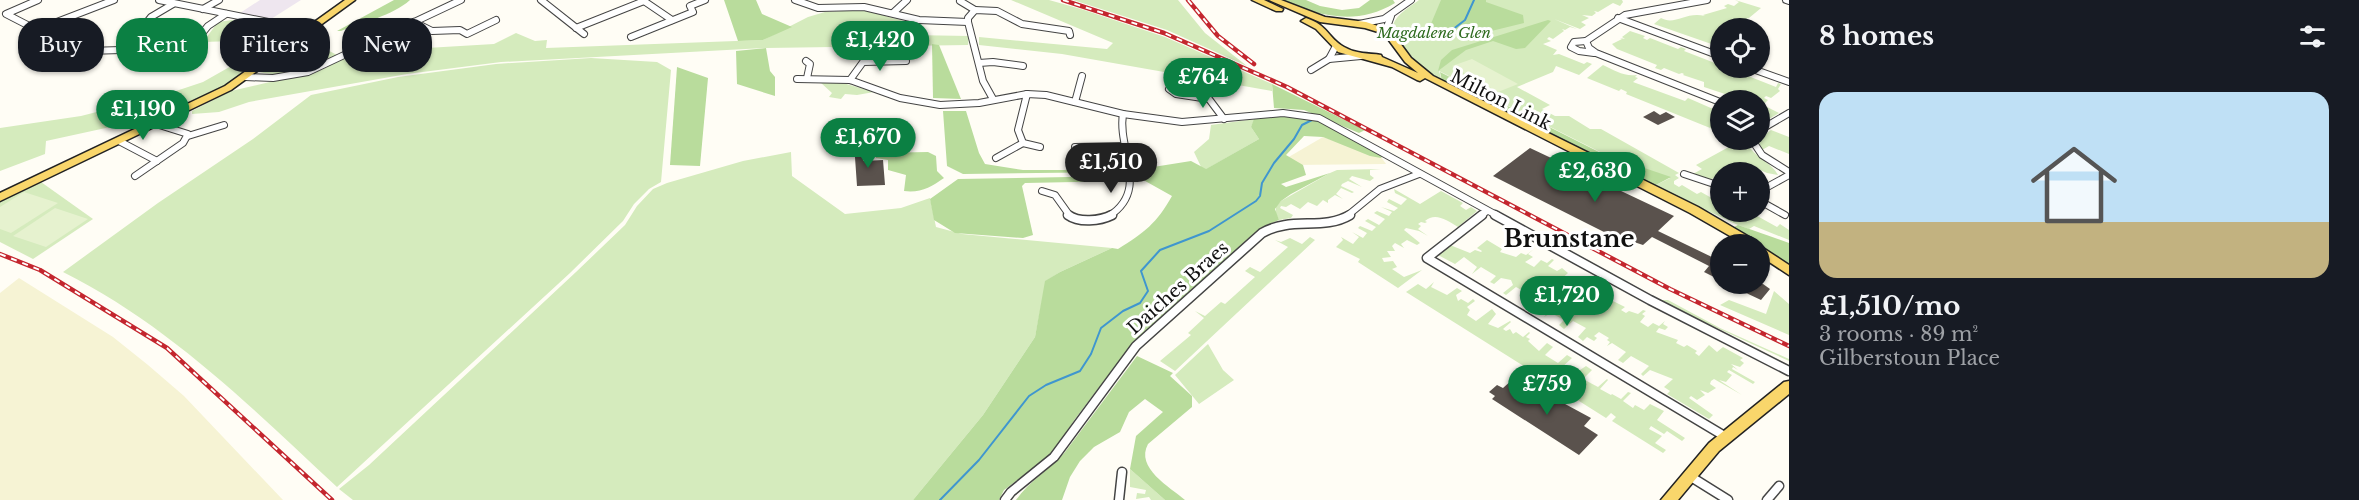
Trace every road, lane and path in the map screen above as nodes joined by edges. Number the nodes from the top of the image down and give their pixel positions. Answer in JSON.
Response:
{"nodes":[{"id":1,"x":38,"y":0,"type":"edge"},
{"id":2,"x":114,"y":0,"type":"edge"},
{"id":3,"x":159,"y":0,"type":"edge"},
{"id":4,"x":219,"y":0,"type":"edge"},
{"id":5,"x":351,"y":0,"type":"edge"},
{"id":6,"x":461,"y":0,"type":"edge"},
{"id":7,"x":554,"y":0,"type":"edge"},
{"id":8,"x":705,"y":0,"type":"edge"},
{"id":9,"x":795,"y":0,"type":"edge"},
{"id":10,"x":907,"y":0,"type":"edge"},
{"id":11,"x":1256,"y":0,"type":"edge"},
{"id":12,"x":1273,"y":0,"type":"edge"},
{"id":13,"x":1411,"y":0,"type":"edge"},
{"id":14,"x":1707,"y":0,"type":"edge"},
{"id":15,"x":643,"y":1,"type":"edge"},
{"id":16,"x":960,"y":1,"type":"edge"},
{"id":17,"x":543,"y":2,"type":"edge"},
{"id":18,"x":173,"y":4,"type":"junction"},
{"id":19,"x":203,"y":9,"type":"junction"},
{"id":20,"x":975,"y":10,"type":"junction"},
{"id":21,"x":5,"y":11,"type":"edge"},
{"id":22,"x":893,"y":13,"type":"junction"},
{"id":23,"x":226,"y":14,"type":"junction"},
{"id":24,"x":1391,"y":16,"type":"junction"},
{"id":25,"x":67,"y":18,"type":"edge"},
{"id":26,"x":151,"y":18,"type":"edge"},
{"id":27,"x":248,"y":18,"type":"edge"},
{"id":28,"x":325,"y":18,"type":"edge"},
{"id":29,"x":423,"y":18,"type":"edge"},
{"id":30,"x":1618,"y":18,"type":"junction"},
{"id":31,"x":18,"y":19,"type":"edge"},
{"id":32,"x":496,"y":20,"type":"dead end"},
{"id":33,"x":672,"y":20,"type":"junction"},
{"id":34,"x":968,"y":22,"type":"junction"},
{"id":35,"x":1347,"y":24,"type":"junction"},
{"id":36,"x":1359,"y":24,"type":"junction"},
{"id":37,"x":208,"y":26,"type":"edge"},
{"id":38,"x":576,"y":28,"type":"junction"},
{"id":39,"x":432,"y":31,"type":"edge"},
{"id":40,"x":584,"y":34,"type":"dead end"},
{"id":41,"x":1070,"y":35,"type":"dead end"},
{"id":42,"x":1328,"y":35,"type":"junction"},
{"id":43,"x":631,"y":37,"type":"dead end"},
{"id":44,"x":1393,"y":41,"type":"junction"},
{"id":45,"x":1586,"y":41,"type":"junction"},
{"id":46,"x":1336,"y":46,"type":"junction"},
{"id":47,"x":1710,"y":52,"type":"edge"},
{"id":48,"x":1596,"y":53,"type":"junction"},
{"id":49,"x":1366,"y":56,"type":"junction"},
{"id":50,"x":342,"y":57,"type":"edge"},
{"id":51,"x":1329,"y":59,"type":"junction"},
{"id":52,"x":855,"y":60,"type":"dead end"},
{"id":53,"x":906,"y":61,"type":"dead end"},
{"id":54,"x":810,"y":62,"type":"dead end"},
{"id":55,"x":863,"y":62,"type":"junction"},
{"id":56,"x":979,"y":63,"type":"junction"},
{"id":57,"x":1023,"y":66,"type":"dead end"},
{"id":58,"x":1311,"y":70,"type":"dead end"},
{"id":59,"x":252,"y":72,"type":"edge"},
{"id":60,"x":1770,"y":75,"type":"edge"},
{"id":61,"x":1082,"y":76,"type":"dead end"},
{"id":62,"x":245,"y":77,"type":"junction"},
{"id":63,"x":807,"y":78,"type":"junction"},
{"id":64,"x":797,"y":79,"type":"dead end"},
{"id":65,"x":850,"y":80,"type":"junction"},
{"id":66,"x":1789,"y":82,"type":"edge"},
{"id":67,"x":1169,"y":89,"type":"dead end"},
{"id":68,"x":1027,"y":94,"type":"junction"},
{"id":69,"x":1218,"y":96,"type":"dead end"},
{"id":70,"x":1710,"y":98,"type":"edge"},
{"id":71,"x":993,"y":99,"type":"junction"},
{"id":72,"x":1209,"y":99,"type":"junction"},
{"id":73,"x":1075,"y":102,"type":"junction"},
{"id":74,"x":1789,"y":113,"type":"edge"},
{"id":75,"x":1123,"y":114,"type":"junction"},
{"id":76,"x":1224,"y":119,"type":"junction"},
{"id":77,"x":156,"y":124,"type":"junction"},
{"id":78,"x":1770,"y":124,"type":"edge"},
{"id":79,"x":224,"y":125,"type":"dead end"},
{"id":80,"x":188,"y":136,"type":"junction"},
{"id":81,"x":119,"y":141,"type":"junction"},
{"id":82,"x":1023,"y":143,"type":"junction"},
{"id":83,"x":1124,"y":146,"type":"junction"},
{"id":84,"x":1040,"y":147,"type":"dead end"},
{"id":85,"x":1075,"y":147,"type":"dead end"},
{"id":86,"x":1757,"y":150,"type":"edge"},
{"id":87,"x":1126,"y":155,"type":"junction"},
{"id":88,"x":1137,"y":155,"type":"dead end"},
{"id":89,"x":996,"y":158,"type":"dead end"},
{"id":90,"x":157,"y":161,"type":"junction"},
{"id":91,"x":1419,"y":174,"type":"junction"},
{"id":92,"x":1684,"y":174,"type":"dead end"},
{"id":93,"x":1789,"y":174,"type":"edge"},
{"id":94,"x":135,"y":176,"type":"dead end"},
{"id":95,"x":1710,"y":183,"type":"edge"},
{"id":96,"x":1770,"y":185,"type":"edge"},
{"id":97,"x":1042,"y":191,"type":"dead end"},
{"id":98,"x":0,"y":197,"type":"edge"},
{"id":99,"x":1770,"y":207,"type":"edge"},
{"id":100,"x":1487,"y":212,"type":"junction"},
{"id":101,"x":1785,"y":215,"type":"dead end"},
{"id":102,"x":1722,"y":234,"type":"edge"},
{"id":103,"x":1735,"y":234,"type":"edge"},
{"id":104,"x":1770,"y":257,"type":"edge"},
{"id":105,"x":1770,"y":264,"type":"edge"},
{"id":106,"x":1789,"y":271,"type":"edge"},
{"id":107,"x":1789,"y":278,"type":"edge"},
{"id":108,"x":1789,"y":371,"type":"edge"},
{"id":109,"x":1789,"y":386,"type":"edge"},
{"id":110,"x":1726,"y":437,"type":"junction"},
{"id":111,"x":1122,"y":472,"type":"dead end"},
{"id":112,"x":1688,"y":475,"type":"junction"},
{"id":113,"x":1779,"y":486,"type":"dead end"},
{"id":114,"x":1005,"y":500,"type":"edge"},
{"id":115,"x":1119,"y":500,"type":"edge"},
{"id":116,"x":1669,"y":500,"type":"edge"},
{"id":117,"x":1728,"y":500,"type":"edge"},
{"id":118,"x":1767,"y":500,"type":"edge"}],
"edges":[{"from":1,"to":21,"type":"street"},
{"from":2,"to":25,"type":"street"},
{"from":3,"to":18,"type":"street"},
{"from":4,"to":19,"type":"street"},
{"from":5,"to":28,"type":"main road"},
{"from":6,"to":29,"type":"street"},
{"from":7,"to":17,"type":"street"},
{"from":8,"to":33,"type":"street"},
{"from":9,"to":22,"type":"street"},
{"from":10,"to":22,"type":"street"},
{"from":11,"to":42,"type":"main road"},
{"from":12,"to":35,"type":"main road"},
{"from":13,"to":24,"type":"street"},
{"from":14,"to":30,"type":"street"},
{"from":15,"to":33,"type":"street"},
{"from":15,"to":38,"type":"street"},
{"from":16,"to":20,"type":"street"},
{"from":17,"to":38,"type":"street"},
{"from":18,"to":19,"type":"street"},
{"from":18,"to":26,"type":"street"},
{"from":19,"to":23,"type":"street"},
{"from":20,"to":34,"type":"street"},
{"from":20,"to":41,"type":"street"},
{"from":21,"to":31,"type":"street"},
{"from":22,"to":34,"type":"street"},
{"from":23,"to":27,"type":"street"},
{"from":23,"to":37,"type":"street"},
{"from":24,"to":36,"type":"street"},
{"from":24,"to":44,"type":"street"},
{"from":30,"to":45,"type":"street"},
{"from":30,"to":47,"type":"street"},
{"from":32,"to":39,"type":"street"},
{"from":33,"to":43,"type":"street"},
{"from":34,"to":56,"type":"street"},
{"from":35,"to":36,"type":"main road"},
{"from":35,"to":42,"type":"main road"},
{"from":36,"to":44,"type":"main road"},
{"from":38,"to":40,"type":"street"},
{"from":42,"to":46,"type":"main road"},
{"from":44,"to":49,"type":"main road"},
{"from":44,"to":103,"type":"main road","name":"Milton Link"},
{"from":45,"to":48,"type":"street"},
{"from":45,"to":48,"type":"street"},
{"from":46,"to":49,"type":"main road","name":"Milton Link"},
{"from":46,"to":51,"type":"street"},
{"from":48,"to":70,"type":"street"},
{"from":49,"to":51,"type":"street"},
{"from":49,"to":102,"type":"main road","name":"Milton Link"},
{"from":50,"to":62,"type":"street"},
{"from":51,"to":58,"type":"street"},
{"from":52,"to":55,"type":"street"},
{"from":53,"to":55,"type":"street"},
{"from":54,"to":63,"type":"street"},
{"from":55,"to":65,"type":"street"},
{"from":56,"to":57,"type":"street"},
{"from":56,"to":71,"type":"street"},
{"from":59,"to":62,"type":"main road"},
{"from":60,"to":66,"type":"street"},
{"from":61,"to":73,"type":"street"},
{"from":62,"to":77,"type":"main road"},
{"from":63,"to":64,"type":"street"},
{"from":63,"to":65,"type":"street"},
{"from":65,"to":71,"type":"street"},
{"from":67,"to":72,"type":"street"},
{"from":68,"to":71,"type":"street"},
{"from":68,"to":73,"type":"street"},
{"from":68,"to":82,"type":"street"},
{"from":69,"to":72,"type":"street"},
{"from":72,"to":76,"type":"street"},
{"from":73,"to":75,"type":"street"},
{"from":74,"to":78,"type":"street"},
{"from":75,"to":76,"type":"street"},
{"from":75,"to":83,"type":"street"},
{"from":76,"to":91,"type":"street"},
{"from":77,"to":80,"type":"street"},
{"from":77,"to":81,"type":"main road"},
{"from":79,"to":80,"type":"street"},
{"from":80,"to":90,"type":"street"},
{"from":81,"to":90,"type":"street"},
{"from":81,"to":98,"type":"main road"},
{"from":82,"to":84,"type":"street"},
{"from":82,"to":89,"type":"street"},
{"from":83,"to":85,"type":"street"},
{"from":83,"to":87,"type":"street"},
{"from":86,"to":93,"type":"street"},
{"from":87,"to":88,"type":"street"},
{"from":87,"to":97,"type":"street"},
{"from":90,"to":94,"type":"street"},
{"from":91,"to":100,"type":"street"},
{"from":91,"to":114,"type":"street","name":"Daiches Braes"},
{"from":92,"to":95,"type":"street"},
{"from":93,"to":96,"type":"street"},
{"from":99,"to":101,"type":"street"},
{"from":100,"to":108,"type":"street"},
{"from":100,"to":110,"type":"street"},
{"from":104,"to":106,"type":"main road"},
{"from":105,"to":107,"type":"main road"},
{"from":109,"to":110,"type":"main road"},
{"from":110,"to":112,"type":"main road"},
{"from":111,"to":115,"type":"street"},
{"from":112,"to":116,"type":"main road"},
{"from":112,"to":117,"type":"street"},
{"from":113,"to":118,"type":"street"}]}
